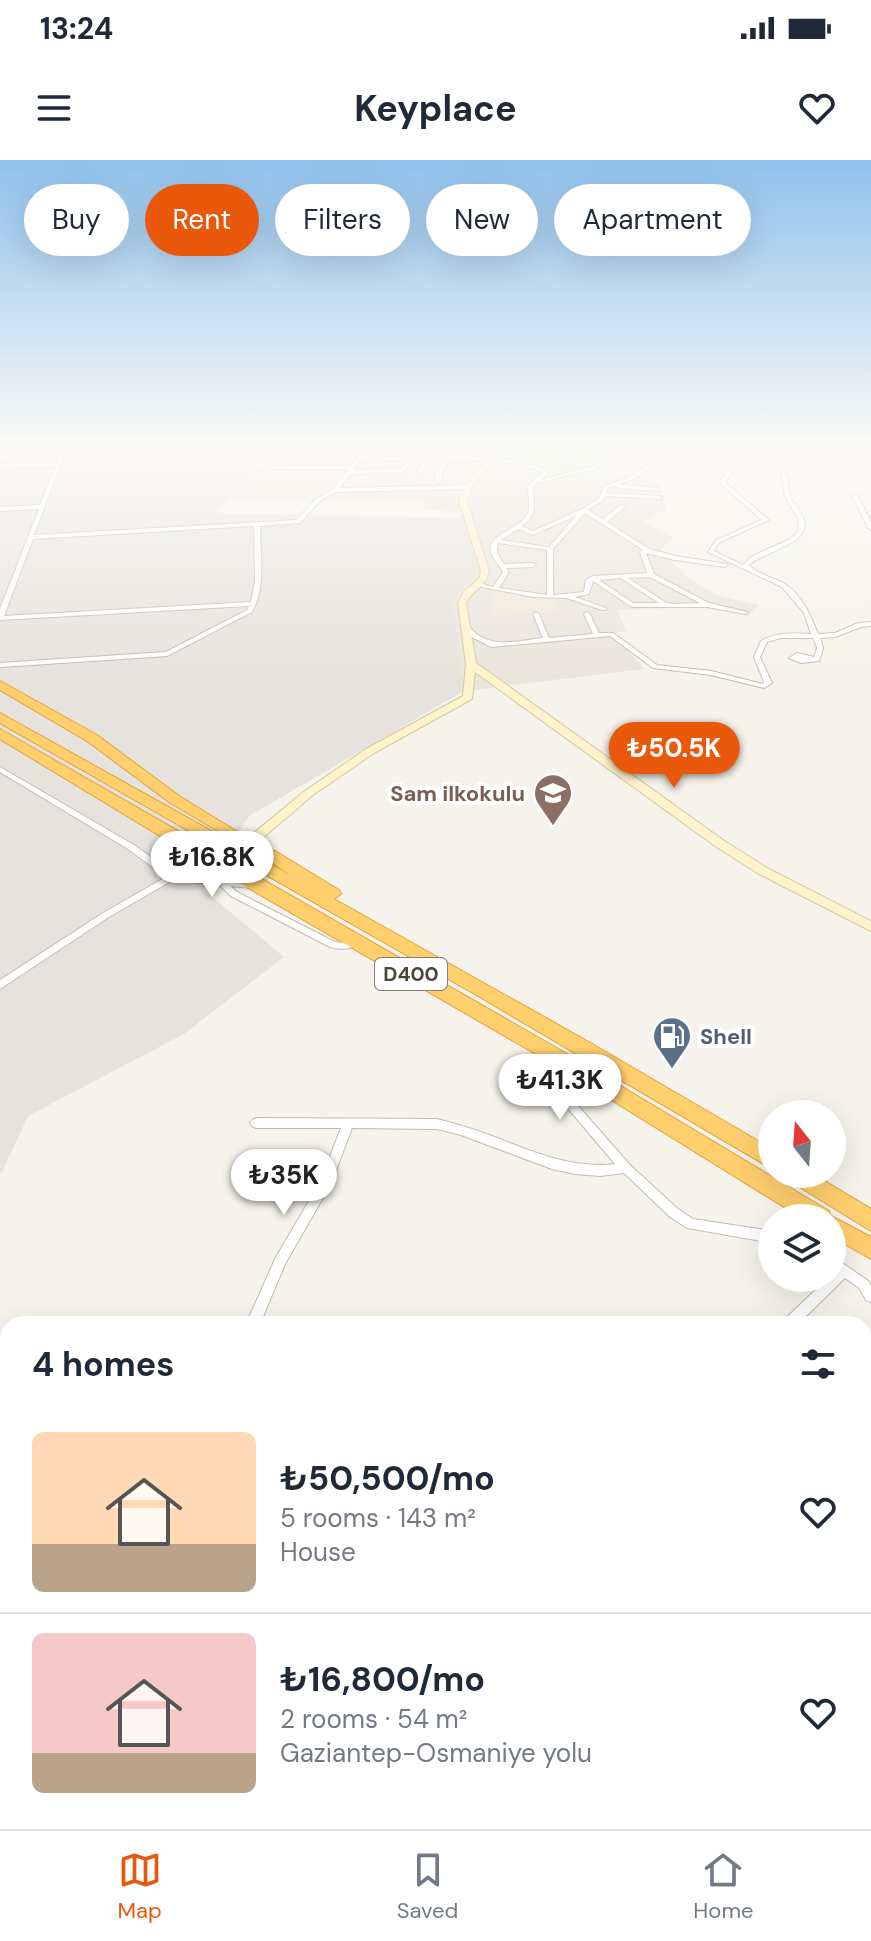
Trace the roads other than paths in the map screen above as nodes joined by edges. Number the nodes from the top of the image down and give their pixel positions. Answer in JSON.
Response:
{"nodes":[{"id":1,"x":36,"y":523,"type":"edge"},
{"id":2,"x":289,"y":523,"type":"edge"},
{"id":3,"x":470,"y":523,"type":"edge"},
{"id":4,"x":522,"y":523,"type":"edge"},
{"id":5,"x":555,"y":523,"type":"edge"},
{"id":6,"x":575,"y":523,"type":"edge"},
{"id":7,"x":604,"y":523,"type":"edge"},
{"id":8,"x":763,"y":523,"type":"edge"},
{"id":9,"x":802,"y":523,"type":"edge"},
{"id":10,"x":257,"y":526,"type":"junction"},
{"id":11,"x":518,"y":527,"type":"junction"},
{"id":12,"x":31,"y":537,"type":"junction"},
{"id":13,"x":497,"y":541,"type":"junction"},
{"id":14,"x":550,"y":549,"type":"junction"},
{"id":15,"x":647,"y":550,"type":"junction"},
{"id":16,"x":533,"y":565,"type":"dead end"},
{"id":17,"x":734,"y":565,"type":"junction"},
{"id":18,"x":502,"y":566,"type":"junction"},
{"id":19,"x":753,"y":573,"type":"junction"},
{"id":20,"x":15,"y":574,"type":"junction"},
{"id":21,"x":2,"y":575,"type":"edge"},
{"id":22,"x":651,"y":575,"type":"junction"},
{"id":23,"x":593,"y":578,"type":"junction"},
{"id":24,"x":624,"y":578,"type":"junction"},
{"id":25,"x":479,"y":585,"type":"junction"},
{"id":26,"x":495,"y":589,"type":"junction"},
{"id":27,"x":550,"y":595,"type":"junction"},
{"id":28,"x":568,"y":598,"type":"junction"},
{"id":29,"x":255,"y":604,"type":"junction"},
{"id":30,"x":668,"y":605,"type":"junction"},
{"id":31,"x":707,"y":605,"type":"junction"},
{"id":32,"x":230,"y":606,"type":"junction"},
{"id":33,"x":604,"y":609,"type":"dead end"},
{"id":34,"x":745,"y":612,"type":"dead end"},
{"id":35,"x":536,"y":614,"type":"dead end"},
{"id":36,"x":587,"y":614,"type":"dead end"},
{"id":37,"x":240,"y":616,"type":"junction"},
{"id":38,"x":0,"y":618,"type":"edge"},
{"id":39,"x":871,"y":624,"type":"edge"},
{"id":40,"x":465,"y":625,"type":"junction"},
{"id":41,"x":597,"y":636,"type":"junction"},
{"id":42,"x":813,"y":636,"type":"junction"},
{"id":43,"x":547,"y":640,"type":"junction"},
{"id":44,"x":817,"y":660,"type":"dead end"},
{"id":45,"x":471,"y":664,"type":"junction"},
{"id":46,"x":0,"y":665,"type":"edge"},
{"id":47,"x":0,"y":685,"type":"edge"},
{"id":48,"x":0,"y":708,"type":"edge"},
{"id":49,"x":0,"y":717,"type":"edge"},
{"id":50,"x":0,"y":733,"type":"edge"},
{"id":51,"x":0,"y":743,"type":"edge"},
{"id":52,"x":0,"y":769,"type":"edge"},
{"id":53,"x":218,"y":840,"type":"junction"},
{"id":54,"x":249,"y":843,"type":"junction"},
{"id":55,"x":204,"y":855,"type":"junction"},
{"id":56,"x":172,"y":877,"type":"junction"},
{"id":57,"x":223,"y":884,"type":"junction"},
{"id":58,"x":255,"y":885,"type":"junction"},
{"id":59,"x":871,"y":927,"type":"edge"},
{"id":60,"x":373,"y":930,"type":"junction"},
{"id":61,"x":355,"y":942,"type":"junction"},
{"id":62,"x":0,"y":985,"type":"edge"},
{"id":63,"x":562,"y":1060,"type":"junction"},
{"id":64,"x":256,"y":1123,"type":"dead end"},
{"id":65,"x":348,"y":1125,"type":"junction"},
{"id":66,"x":758,"y":1152,"type":"edge"},
{"id":67,"x":626,"y":1168,"type":"junction"},
{"id":68,"x":818,"y":1188,"type":"edge"},
{"id":69,"x":798,"y":1204,"type":"edge"},
{"id":70,"x":871,"y":1221,"type":"edge"},
{"id":71,"x":846,"y":1234,"type":"edge"},
{"id":72,"x":758,"y":1235,"type":"edge"},
{"id":73,"x":871,"y":1249,"type":"edge"},
{"id":74,"x":846,"y":1272,"type":"edge"},
{"id":75,"x":822,"y":1292,"type":"edge"},
{"id":76,"x":871,"y":1296,"type":"edge"},
{"id":77,"x":256,"y":1316,"type":"edge"},
{"id":78,"x":797,"y":1316,"type":"edge"}],
"edges":[{"from":1,"to":12,"type":"street"},
{"from":2,"to":10,"type":"street"},
{"from":3,"to":25,"type":"street"},
{"from":4,"to":11,"type":"street"},
{"from":5,"to":11,"type":"street"},
{"from":6,"to":14,"type":"street"},
{"from":7,"to":15,"type":"street"},
{"from":8,"to":17,"type":"street"},
{"from":9,"to":19,"type":"street"},
{"from":10,"to":12,"type":"street"},
{"from":10,"to":29,"type":"street"},
{"from":11,"to":13,"type":"street"},
{"from":12,"to":20,"type":"street"},
{"from":13,"to":14,"type":"street"},
{"from":13,"to":18,"type":"street"},
{"from":14,"to":27,"type":"street"},
{"from":15,"to":17,"type":"street"},
{"from":15,"to":22,"type":"street"},
{"from":16,"to":18,"type":"street"},
{"from":17,"to":19,"type":"street"},
{"from":18,"to":26,"type":"street"},
{"from":19,"to":42,"type":"street"},
{"from":20,"to":21,"type":"street"},
{"from":20,"to":38,"type":"street"},
{"from":22,"to":24,"type":"street"},
{"from":22,"to":31,"type":"street"},
{"from":23,"to":24,"type":"street"},
{"from":23,"to":28,"type":"street"},
{"from":23,"to":30,"type":"street"},
{"from":24,"to":30,"type":"street"},
{"from":25,"to":26,"type":"street"},
{"from":25,"to":40,"type":"street"},
{"from":26,"to":27,"type":"street"},
{"from":27,"to":28,"type":"street"},
{"from":28,"to":33,"type":"street"},
{"from":29,"to":32,"type":"street"},
{"from":29,"to":37,"type":"street"},
{"from":30,"to":31,"type":"street"},
{"from":31,"to":34,"type":"street"},
{"from":32,"to":37,"type":"street"},
{"from":32,"to":38,"type":"street"},
{"from":35,"to":43,"type":"street"},
{"from":36,"to":41,"type":"street"},
{"from":37,"to":46,"type":"street"},
{"from":39,"to":42,"type":"street"},
{"from":40,"to":43,"type":"street"},
{"from":40,"to":45,"type":"street"},
{"from":41,"to":42,"type":"street"},
{"from":41,"to":43,"type":"street"},
{"from":42,"to":44,"type":"street"},
{"from":45,"to":54,"type":"street"},
{"from":45,"to":59,"type":"street"},
{"from":47,"to":54,"type":"highway"},
{"from":48,"to":53,"type":"highway","number":"D400"},
{"from":49,"to":53,"type":"highway","number":"D400"},
{"from":50,"to":55,"type":"highway","number":"D400"},
{"from":51,"to":55,"type":"highway","number":"D400"},
{"from":52,"to":56,"type":"street"},
{"from":53,"to":60,"type":"highway","number":"D400"},
{"from":54,"to":60,"type":"highway"},
{"from":55,"to":58,"type":"highway","number":"D400"},
{"from":56,"to":57,"type":"street"},
{"from":56,"to":62,"type":"street"},
{"from":57,"to":58,"type":"street"},
{"from":57,"to":61,"type":"street"},
{"from":58,"to":61,"type":"highway","number":"D400"},
{"from":60,"to":66,"type":"highway","number":"D400"},
{"from":61,"to":63,"type":"highway","number":"D400"},
{"from":63,"to":67,"type":"street"},
{"from":63,"to":69,"type":"highway","number":"D400"},
{"from":64,"to":65,"type":"street"},
{"from":65,"to":67,"type":"street"},
{"from":65,"to":77,"type":"street"},
{"from":67,"to":72,"type":"street"},
{"from":68,"to":70,"type":"highway"},
{"from":71,"to":73,"type":"highway"},
{"from":74,"to":76,"type":"street"},
{"from":75,"to":78,"type":"street"}]}
